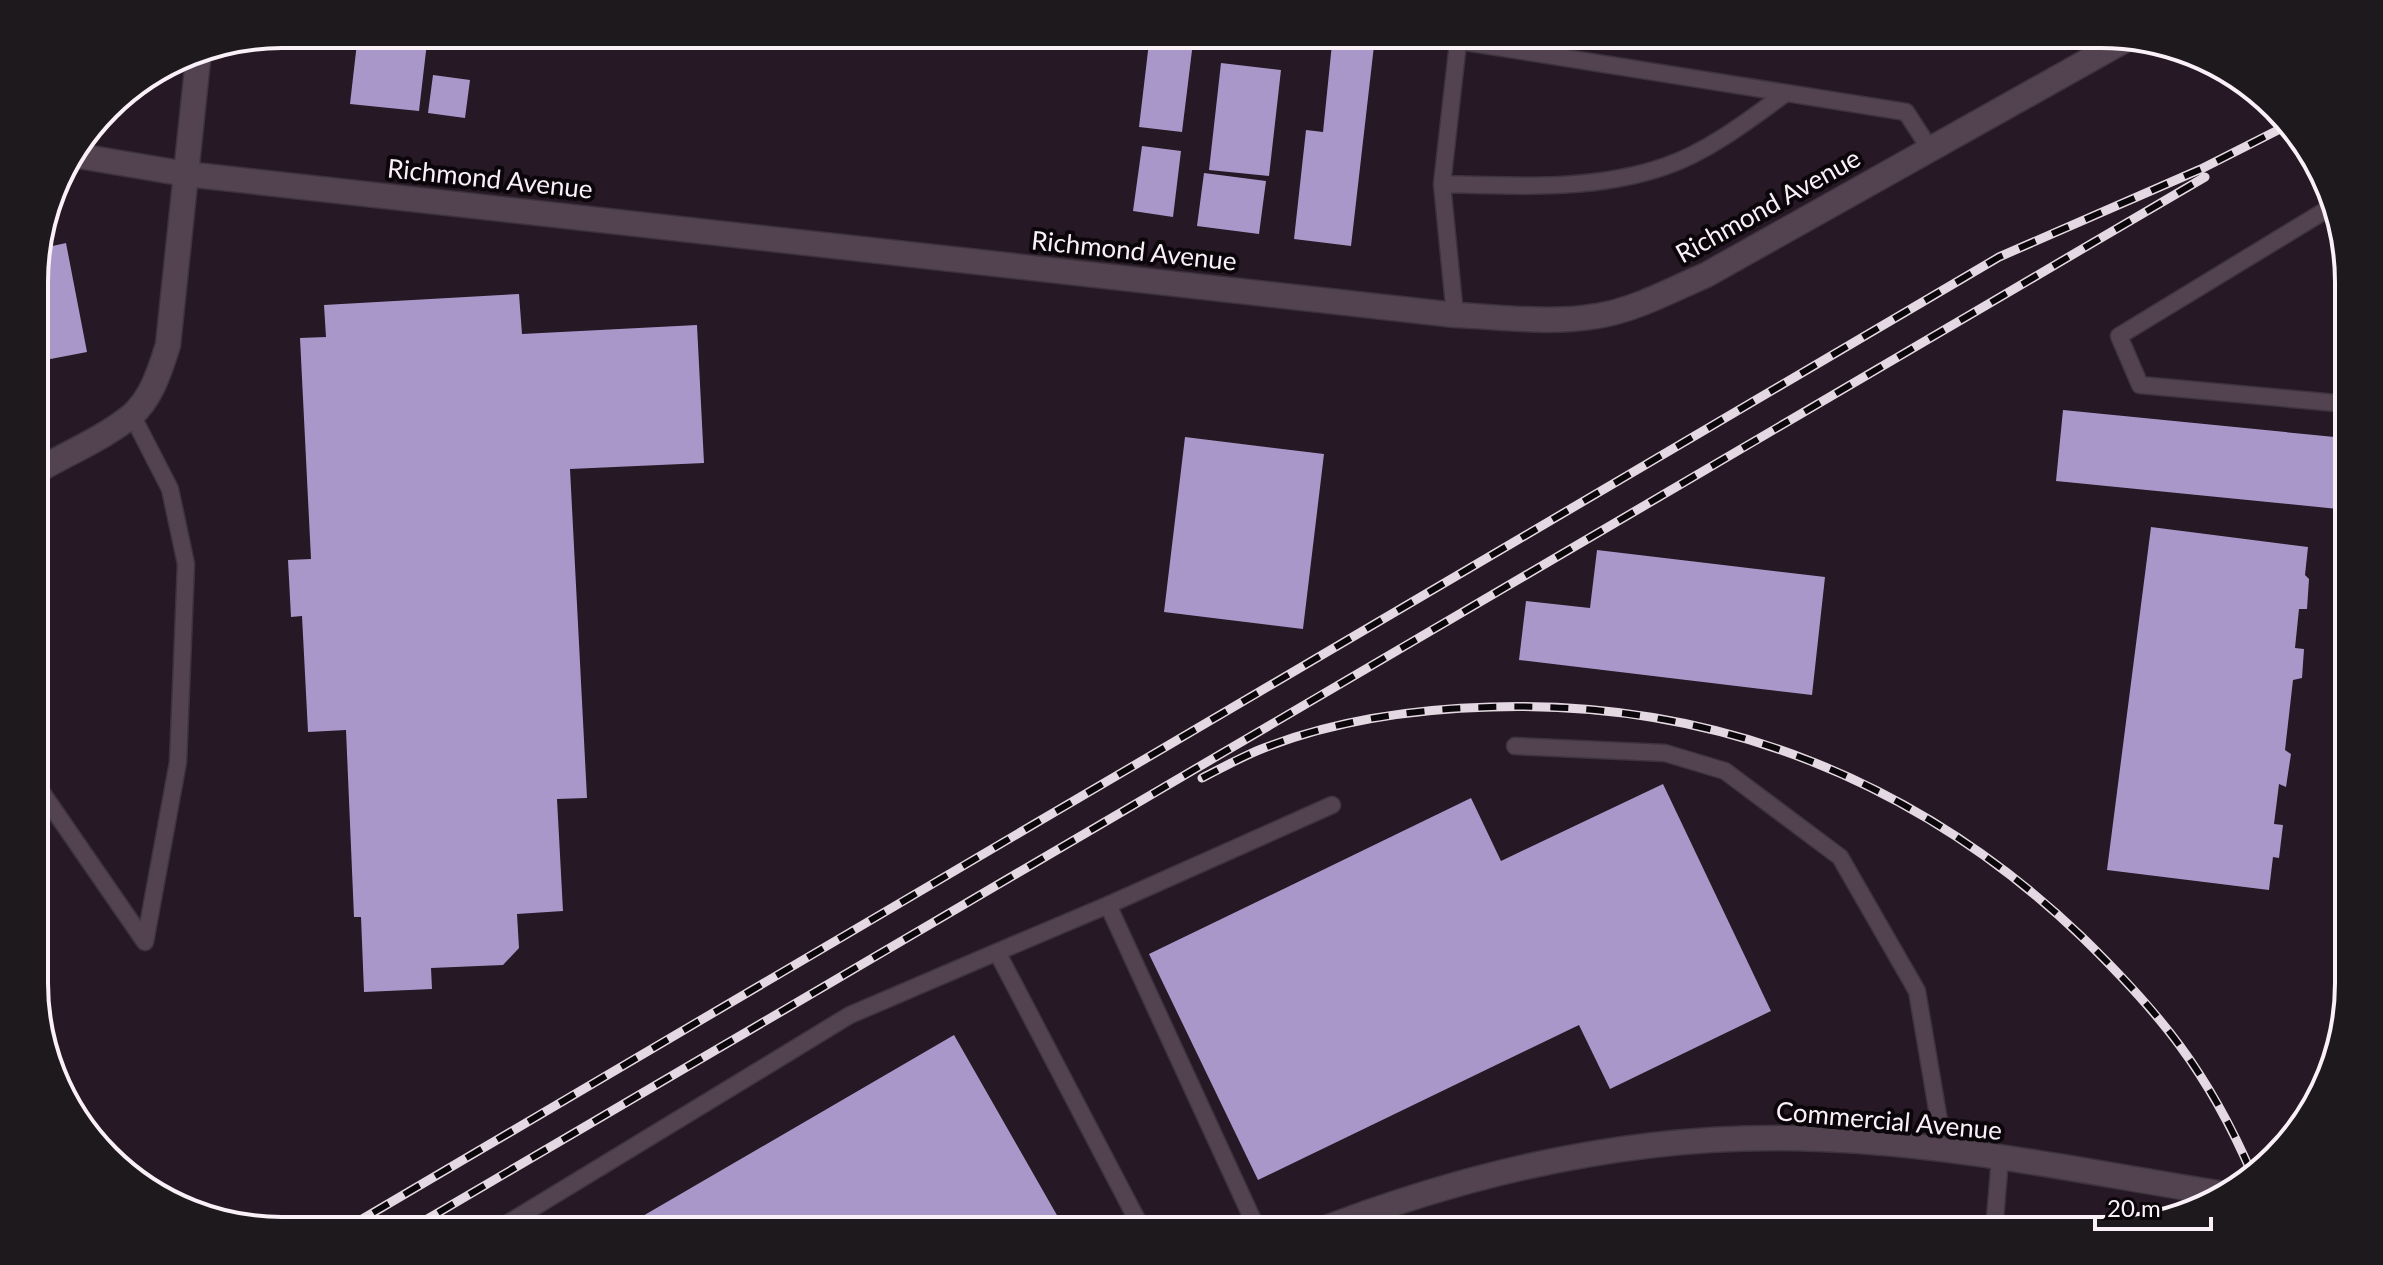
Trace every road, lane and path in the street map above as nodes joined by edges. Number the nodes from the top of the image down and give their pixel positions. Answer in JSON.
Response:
{"nodes":[{"id":1,"x":1458,"y":48,"type":"edge"},
{"id":2,"x":1525,"y":48,"type":"edge"},
{"id":3,"x":2110,"y":49,"type":"edge"},
{"id":4,"x":198,"y":64,"type":"edge"},
{"id":5,"x":1786,"y":93,"type":"junction"},
{"id":6,"x":1930,"y":149,"type":"junction"},
{"id":7,"x":84,"y":157,"type":"edge"},
{"id":8,"x":186,"y":174,"type":"junction"},
{"id":9,"x":1442,"y":184,"type":"junction"},
{"id":10,"x":2324,"y":211,"type":"edge"},
{"id":11,"x":1455,"y":315,"type":"junction"},
{"id":12,"x":2335,"y":403,"type":"edge"},
{"id":13,"x":132,"y":415,"type":"junction"},
{"id":14,"x":49,"y":464,"type":"edge"},
{"id":15,"x":1515,"y":746,"type":"dead end"},
{"id":16,"x":48,"y":802,"type":"edge"},
{"id":17,"x":1332,"y":805,"type":"dead end"},
{"id":18,"x":1108,"y":905,"type":"junction"},
{"id":19,"x":997,"y":952,"type":"junction"},
{"id":20,"x":1944,"y":1150,"type":"junction"},
{"id":21,"x":2000,"y":1158,"type":"junction"},
{"id":22,"x":2208,"y":1191,"type":"edge"},
{"id":23,"x":1251,"y":1216,"type":"edge"},
{"id":24,"x":1355,"y":1216,"type":"edge"},
{"id":25,"x":1995,"y":1216,"type":"edge"},
{"id":26,"x":518,"y":1217,"type":"edge"},
{"id":27,"x":1135,"y":1217,"type":"edge"}],
"edges":[{"from":1,"to":9,"type":"lane"},
{"from":2,"to":5,"type":"lane"},
{"from":3,"to":6,"type":"street","name":"Richmond Avenue"},
{"from":4,"to":8,"type":"street"},
{"from":5,"to":6,"type":"lane"},
{"from":5,"to":9,"type":"lane"},
{"from":6,"to":11,"type":"street","name":"Richmond Avenue"},
{"from":7,"to":8,"type":"street","name":"Richmond Avenue"},
{"from":8,"to":11,"type":"street","name":"Richmond Avenue"},
{"from":8,"to":13,"type":"street"},
{"from":9,"to":11,"type":"lane"},
{"from":10,"to":12,"type":"lane"},
{"from":13,"to":14,"type":"street"},
{"from":13,"to":16,"type":"lane"},
{"from":15,"to":20,"type":"lane"},
{"from":17,"to":18,"type":"lane"},
{"from":18,"to":19,"type":"lane"},
{"from":18,"to":23,"type":"lane"},
{"from":19,"to":26,"type":"lane"},
{"from":19,"to":27,"type":"lane"},
{"from":20,"to":21,"type":"street","name":"Commercial Avenue"},
{"from":20,"to":24,"type":"street","name":"Commercial Avenue"},
{"from":21,"to":22,"type":"street","name":"Commercial Avenue"},
{"from":21,"to":25,"type":"lane"}]}
